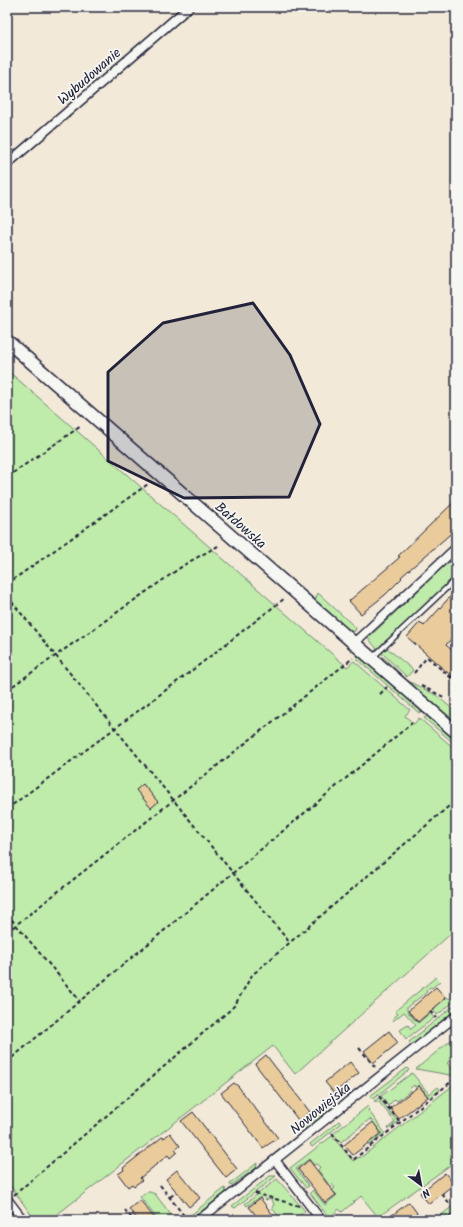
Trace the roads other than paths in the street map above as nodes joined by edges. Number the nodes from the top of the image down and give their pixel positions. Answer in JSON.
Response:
{"nodes":[{"id":1,"x":189,"y":7,"type":"edge"},
{"id":2,"x":7,"y":164,"type":"edge"},
{"id":3,"x":7,"y":341,"type":"edge"},
{"id":4,"x":456,"y":548,"type":"edge"},
{"id":5,"x":456,"y":580,"type":"edge"},
{"id":6,"x":354,"y":643,"type":"junction"},
{"id":7,"x":372,"y":658,"type":"junction"},
{"id":8,"x":456,"y":732,"type":"edge"},
{"id":9,"x":456,"y":1016,"type":"edge"},
{"id":10,"x":275,"y":1160,"type":"junction"},
{"id":11,"x":10,"y":1197,"type":"edge"},
{"id":12,"x":456,"y":1218,"type":"edge"},
{"id":13,"x":23,"y":1220,"type":"edge"},
{"id":14,"x":200,"y":1220,"type":"edge"},
{"id":15,"x":321,"y":1220,"type":"edge"},
{"id":16,"x":453,"y":1220,"type":"edge"}],
"edges":[{"from":1,"to":2,"type":"street","name":"Wybudowanie"},
{"from":3,"to":6,"type":"street","name":"Bałdowska"},
{"from":4,"to":6,"type":"street"},
{"from":5,"to":7,"type":"lane"},
{"from":6,"to":7,"type":"street","name":"Bałdowska"},
{"from":7,"to":8,"type":"street","name":"Bałdowska"},
{"from":9,"to":10,"type":"street","name":"Nowowiejska"},
{"from":10,"to":14,"type":"street","name":"Nowowiejska"},
{"from":10,"to":15,"type":"street"},
{"from":11,"to":13,"type":"street"},
{"from":12,"to":16,"type":"street"}]}
